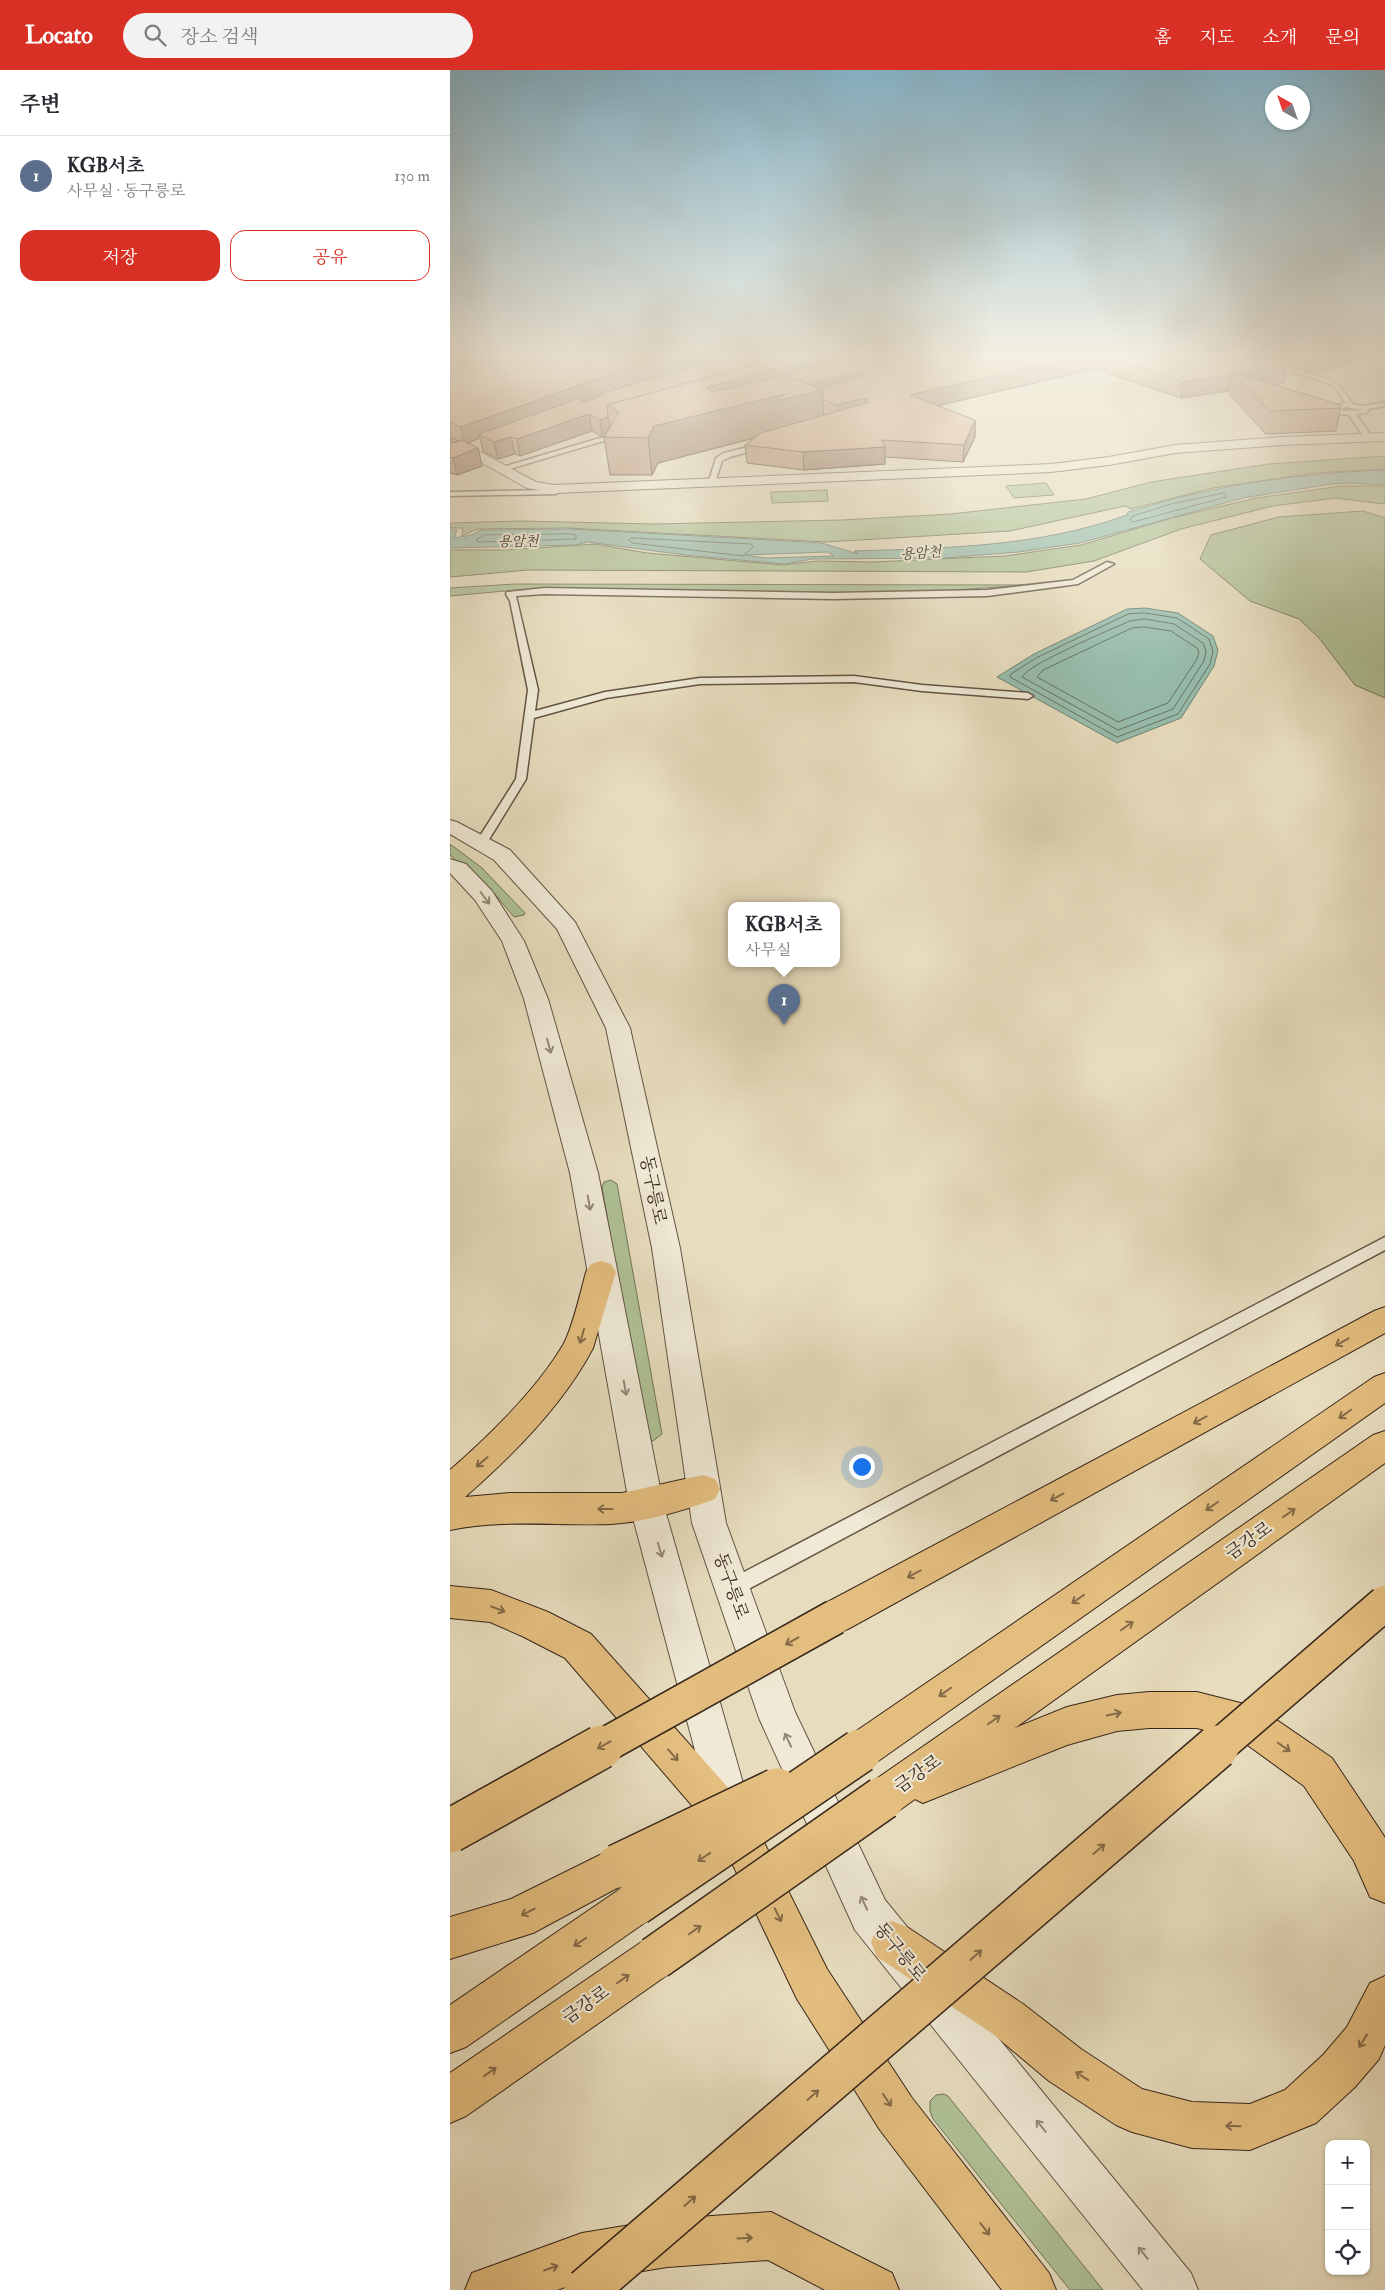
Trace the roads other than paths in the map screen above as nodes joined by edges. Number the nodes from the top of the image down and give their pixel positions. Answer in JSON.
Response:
{"nodes":[{"id":1,"x":479,"y":458,"type":"edge"},
{"id":2,"x":540,"y":458,"type":"edge"},
{"id":3,"x":723,"y":458,"type":"edge"},
{"id":4,"x":1128,"y":458,"type":"edge"},
{"id":5,"x":500,"y":469,"type":"junction"},
{"id":6,"x":711,"y":482,"type":"junction"},
{"id":7,"x":554,"y":489,"type":"junction"},
{"id":8,"x":450,"y":494,"type":"edge"},
{"id":9,"x":1110,"y":564,"type":"dead end"},
{"id":10,"x":1028,"y":696,"type":"dead end"},
{"id":11,"x":530,"y":716,"type":"junction"},
{"id":12,"x":450,"y":826,"type":"edge"},
{"id":13,"x":481,"y":844,"type":"junction"},
{"id":14,"x":450,"y":864,"type":"edge"},
{"id":15,"x":1385,"y":1242,"type":"edge"},
{"id":16,"x":601,"y":1272,"type":"junction"},
{"id":17,"x":1385,"y":1319,"type":"edge"},
{"id":18,"x":1385,"y":1386,"type":"edge"},
{"id":19,"x":1385,"y":1445,"type":"edge"},
{"id":20,"x":703,"y":1488,"type":"junction"},
{"id":21,"x":450,"y":1490,"type":"edge"},
{"id":22,"x":646,"y":1503,"type":"junction"},
{"id":23,"x":450,"y":1515,"type":"edge"},
{"id":24,"x":732,"y":1588,"type":"junction"},
{"id":25,"x":450,"y":1602,"type":"edge"},
{"id":26,"x":1385,"y":1603,"type":"edge"},
{"id":27,"x":860,"y":1751,"type":"junction"},
{"id":28,"x":883,"y":1798,"type":"junction"},
{"id":29,"x":734,"y":1824,"type":"junction"},
{"id":30,"x":450,"y":1831,"type":"edge"},
{"id":31,"x":1385,"y":1882,"type":"edge"},
{"id":32,"x":450,"y":1938,"type":"edge"},
{"id":33,"x":892,"y":1942,"type":"junction"},
{"id":34,"x":1385,"y":1998,"type":"edge"},
{"id":35,"x":450,"y":2030,"type":"edge"},
{"id":36,"x":450,"y":2100,"type":"edge"},
{"id":37,"x":489,"y":2290,"type":"edge"},
{"id":38,"x":586,"y":2290,"type":"edge"},
{"id":39,"x":875,"y":2290,"type":"edge"},
{"id":40,"x":1032,"y":2290,"type":"edge"},
{"id":41,"x":1174,"y":2290,"type":"edge"}],
"edges":[{"from":1,"to":5,"type":"street"},
{"from":2,"to":5,"type":"lane"},
{"from":3,"to":6,"type":"lane"},
{"from":4,"to":6,"type":"street"},
{"from":5,"to":7,"type":"street"},
{"from":6,"to":7,"type":"street"},
{"from":7,"to":8,"type":"lane"},
{"from":9,"to":11,"type":"lane"},
{"from":10,"to":11,"type":"lane"},
{"from":11,"to":13,"type":"lane"},
{"from":12,"to":13,"type":"street","name":"동구릉로"},
{"from":13,"to":20,"type":"street","name":"동구릉로"},
{"from":14,"to":16,"type":"street","one_way":true},
{"from":15,"to":24,"type":"lane"},
{"from":16,"to":21,"type":"main road","one_way":true},
{"from":16,"to":22,"type":"street","one_way":true},
{"from":17,"to":30,"type":"main road","one_way":true,"bridge":true},
{"from":18,"to":27,"type":"main road","one_way":true},
{"from":28,"to":19,"type":"main road","name":"금강로","one_way":true},
{"from":20,"to":22,"type":"main road"},
{"from":20,"to":24,"type":"street","name":"동구릉로"},
{"from":22,"to":23,"type":"main road","one_way":true},
{"from":22,"to":29,"type":"street","one_way":true},
{"from":33,"to":24,"type":"street","name":"동구릉로","one_way":true},
{"from":25,"to":29,"type":"main road","one_way":true},
{"from":38,"to":26,"type":"main road","one_way":true,"bridge":true},
{"from":27,"to":32,"type":"main road","one_way":true,"bridge":true},
{"from":27,"to":35,"type":"main road","one_way":true,"bridge":true},
{"from":28,"to":31,"type":"main road","one_way":true},
{"from":36,"to":28,"type":"main road","name":"금강로","one_way":true,"bridge":true},
{"from":29,"to":40,"type":"main road","one_way":true},
{"from":34,"to":33,"type":"main road","one_way":true},
{"from":41,"to":33,"type":"street","name":"동구릉로","one_way":true},
{"from":37,"to":39,"type":"main road","one_way":true}]}
